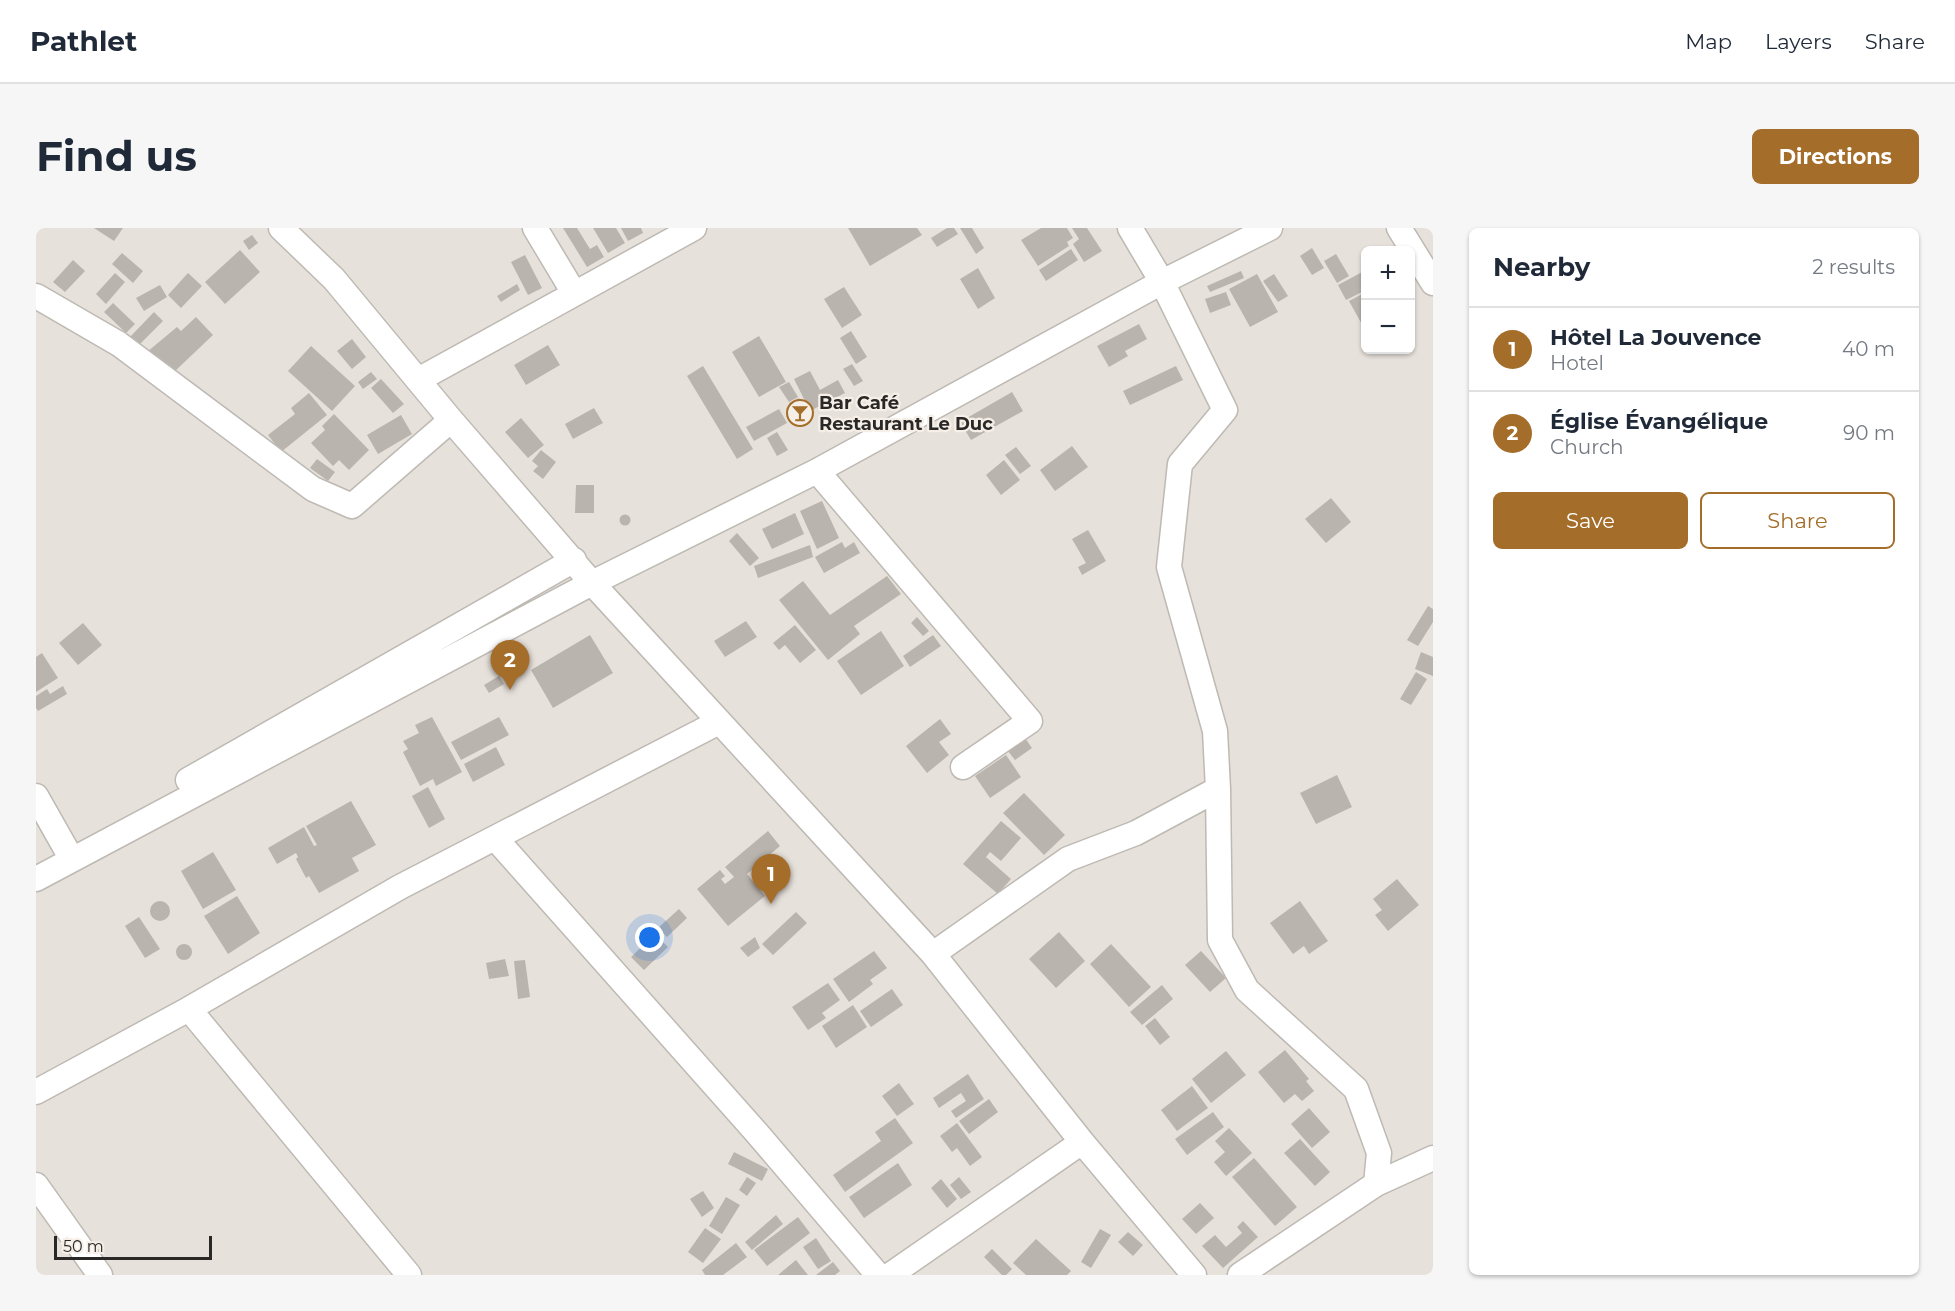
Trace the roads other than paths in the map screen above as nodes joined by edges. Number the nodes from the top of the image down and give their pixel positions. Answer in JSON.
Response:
{"nodes":[{"id":1,"x":281,"y":228,"type":"edge"},
{"id":2,"x":535,"y":228,"type":"edge"},
{"id":3,"x":694,"y":228,"type":"edge"},
{"id":4,"x":1130,"y":228,"type":"edge"},
{"id":5,"x":1270,"y":228,"type":"edge"},
{"id":6,"x":1399,"y":228,"type":"edge"},
{"id":7,"x":1162,"y":282,"type":"junction"},
{"id":8,"x":1433,"y":283,"type":"edge"},
{"id":9,"x":574,"y":293,"type":"junction"},
{"id":10,"x":36,"y":296,"type":"edge"},
{"id":11,"x":418,"y":380,"type":"junction"},
{"id":12,"x":451,"y":420,"type":"junction"},
{"id":13,"x":817,"y":471,"type":"junction"},
{"id":14,"x":574,"y":560,"type":"junction"},
{"id":15,"x":592,"y":583,"type":"junction"},
{"id":16,"x":719,"y":722,"type":"junction"},
{"id":17,"x":963,"y":766,"type":"dead end"},
{"id":18,"x":1218,"y":789,"type":"junction"},
{"id":19,"x":36,"y":796,"type":"edge"},
{"id":20,"x":495,"y":838,"type":"junction"},
{"id":21,"x":66,"y":849,"type":"junction"},
{"id":22,"x":36,"y":864,"type":"edge"},
{"id":23,"x":36,"y":879,"type":"edge"},
{"id":24,"x":933,"y":954,"type":"junction"},
{"id":25,"x":189,"y":1009,"type":"junction"},
{"id":26,"x":36,"y":1092,"type":"edge"},
{"id":27,"x":1082,"y":1142,"type":"junction"},
{"id":28,"x":1433,"y":1158,"type":"edge"},
{"id":29,"x":1376,"y":1184,"type":"junction"},
{"id":30,"x":36,"y":1185,"type":"edge"},
{"id":31,"x":100,"y":1275,"type":"edge"},
{"id":32,"x":409,"y":1275,"type":"edge"},
{"id":33,"x":878,"y":1275,"type":"edge"},
{"id":34,"x":890,"y":1275,"type":"edge"},
{"id":35,"x":1194,"y":1275,"type":"edge"},
{"id":36,"x":1240,"y":1275,"type":"edge"}],
"edges":[{"from":1,"to":11,"type":"street"},
{"from":2,"to":9,"type":"street"},
{"from":3,"to":9,"type":"street"},
{"from":4,"to":7,"type":"street"},
{"from":5,"to":7,"type":"street"},
{"from":6,"to":8,"type":"street"},
{"from":7,"to":13,"type":"street"},
{"from":7,"to":18,"type":"street"},
{"from":9,"to":11,"type":"street"},
{"from":10,"to":12,"type":"street"},
{"from":11,"to":12,"type":"street"},
{"from":12,"to":14,"type":"street"},
{"from":13,"to":15,"type":"street"},
{"from":13,"to":17,"type":"street"},
{"from":14,"to":15,"type":"street"},
{"from":14,"to":21,"type":"street"},
{"from":15,"to":16,"type":"street"},
{"from":15,"to":23,"type":"street"},
{"from":16,"to":20,"type":"street"},
{"from":16,"to":24,"type":"street"},
{"from":18,"to":24,"type":"street"},
{"from":18,"to":29,"type":"street"},
{"from":19,"to":21,"type":"street"},
{"from":20,"to":25,"type":"street"},
{"from":20,"to":33,"type":"street"},
{"from":21,"to":22,"type":"street"},
{"from":24,"to":27,"type":"street"},
{"from":25,"to":26,"type":"street"},
{"from":25,"to":32,"type":"street"},
{"from":27,"to":34,"type":"street"},
{"from":27,"to":35,"type":"street"},
{"from":28,"to":29,"type":"street"},
{"from":29,"to":36,"type":"street"},
{"from":30,"to":31,"type":"street"}]}
